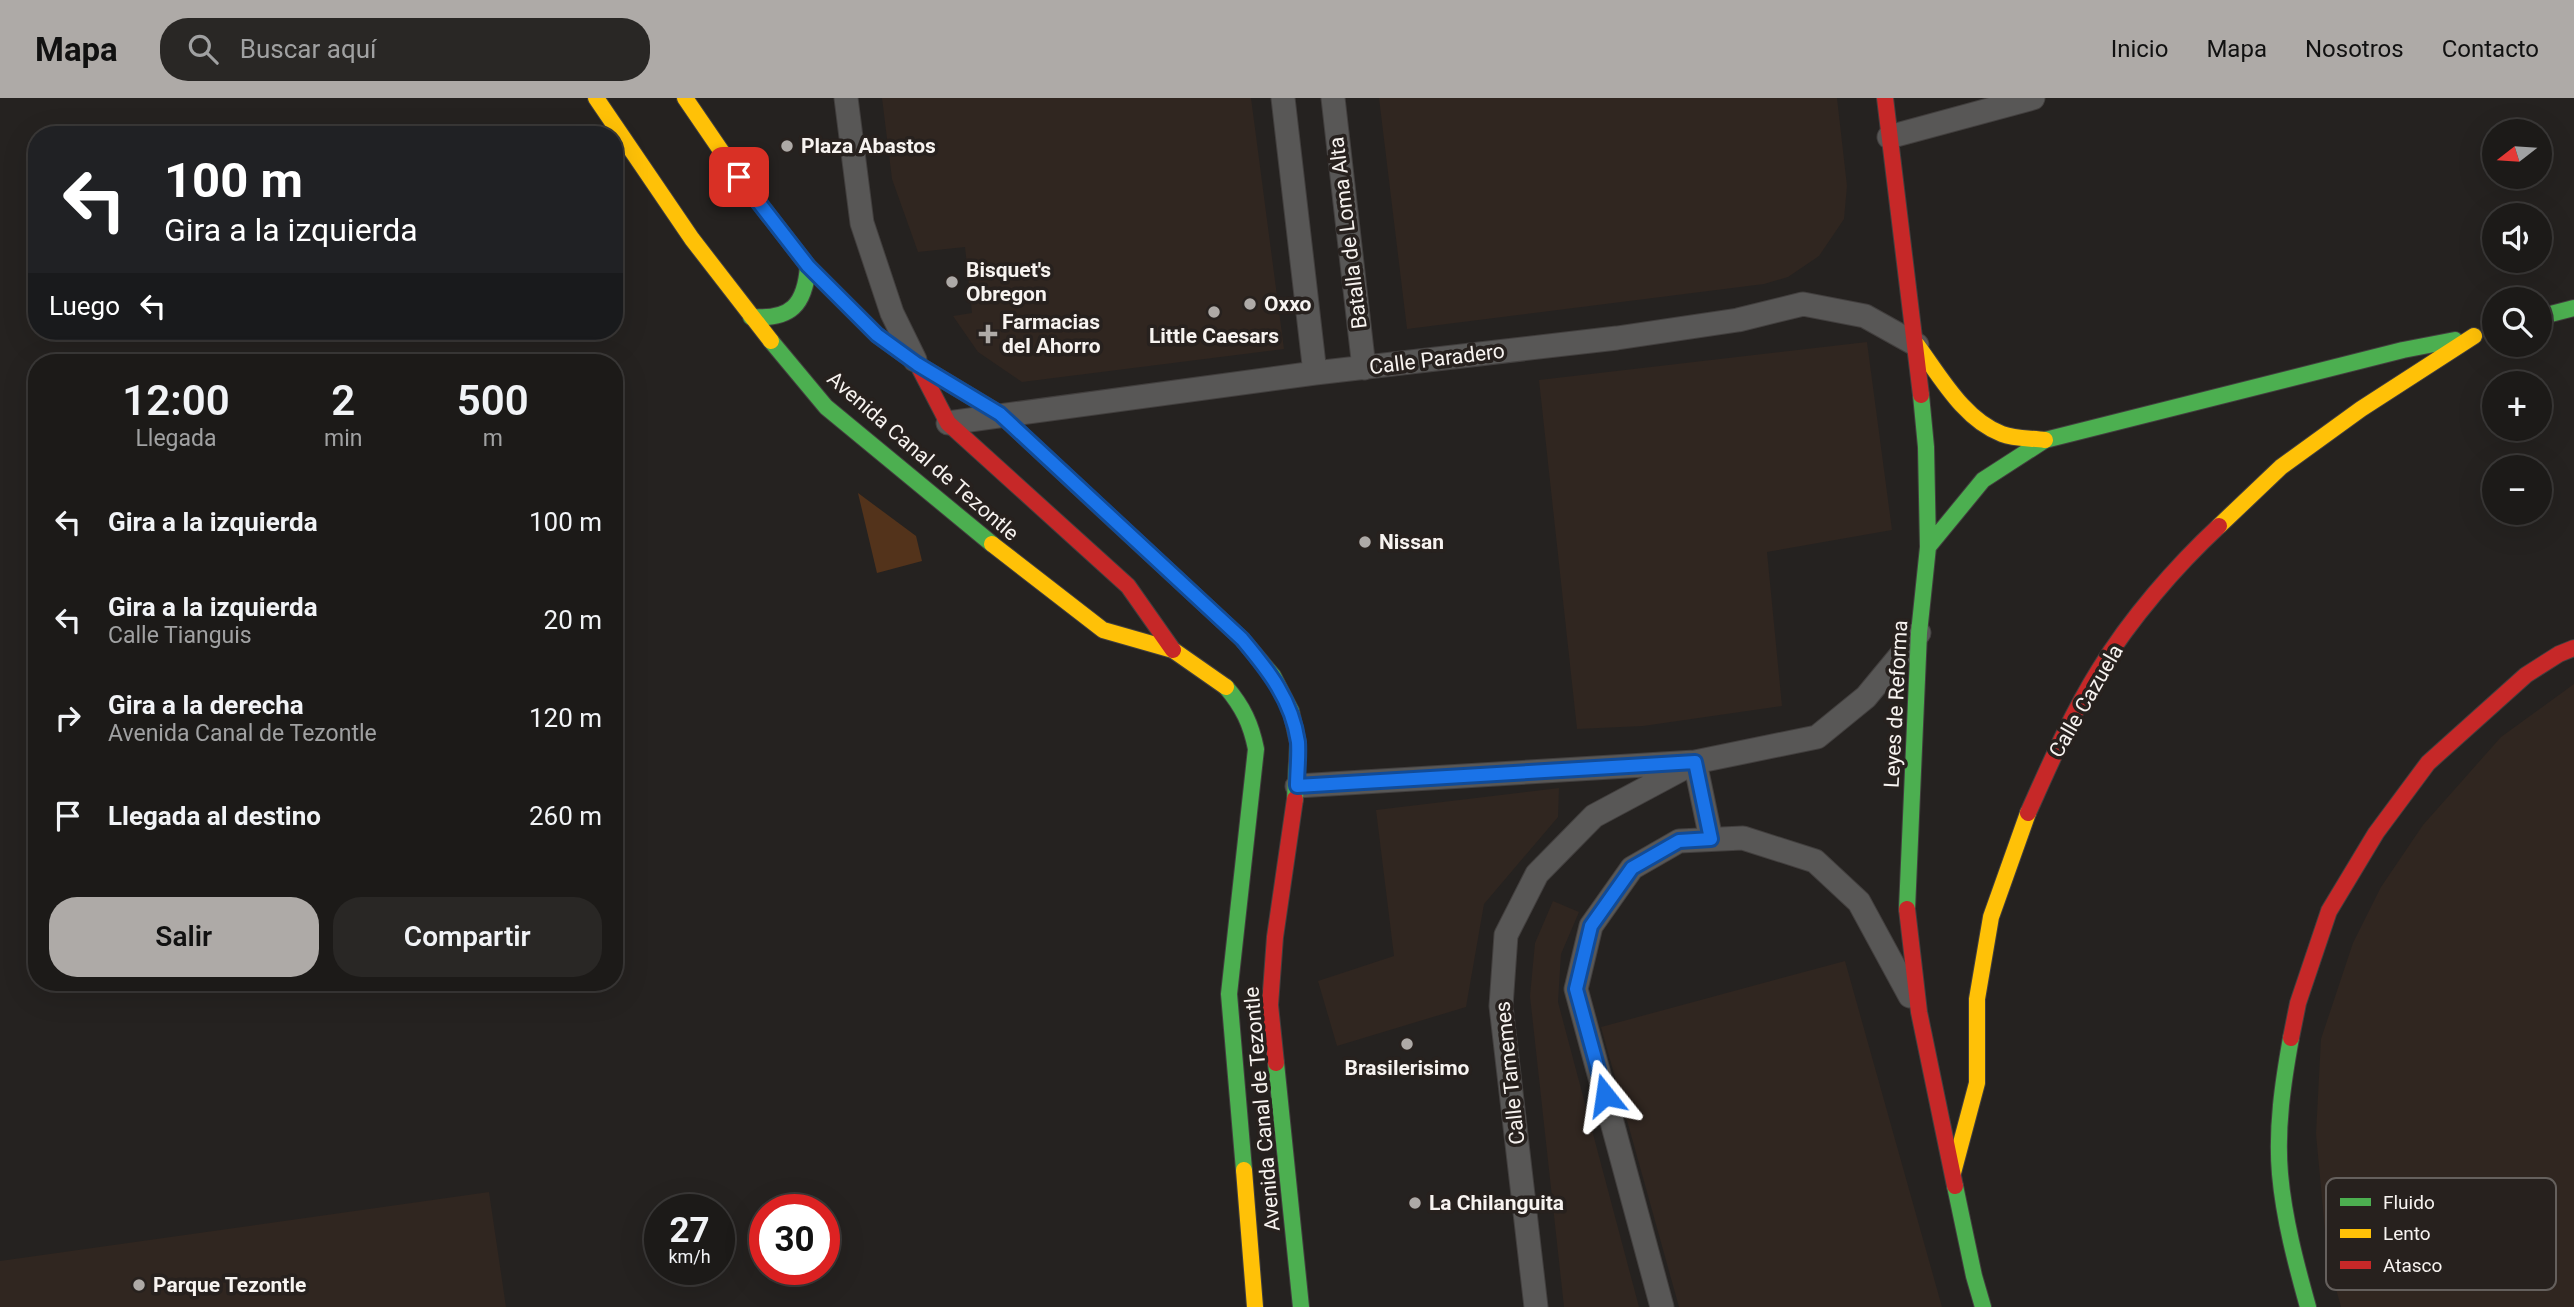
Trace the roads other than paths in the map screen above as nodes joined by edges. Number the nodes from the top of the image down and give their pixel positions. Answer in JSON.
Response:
{"nodes":[{"id":1,"x":596,"y":98,"type":"edge"},
{"id":2,"x":616,"y":98,"type":"edge"},
{"id":3,"x":685,"y":98,"type":"edge"},
{"id":4,"x":846,"y":98,"type":"edge"},
{"id":5,"x":1283,"y":98,"type":"edge"},
{"id":6,"x":1333,"y":98,"type":"edge"},
{"id":7,"x":1885,"y":98,"type":"edge"},
{"id":8,"x":2032,"y":98,"type":"edge"},
{"id":9,"x":610,"y":118,"type":"junction"},
{"id":10,"x":615,"y":126,"type":"edge"},
{"id":11,"x":623,"y":137,"type":"edge"},
{"id":12,"x":1889,"y":137,"type":"junction"},
{"id":13,"x":808,"y":266,"type":"junction"},
{"id":14,"x":2574,"y":308,"type":"edge"},
{"id":15,"x":2552,"y":314,"type":"edge"},
{"id":16,"x":751,"y":317,"type":"junction"},
{"id":17,"x":2482,"y":334,"type":"edge"},
{"id":18,"x":2474,"y":336,"type":"junction"},
{"id":19,"x":1917,"y":345,"type":"junction"},
{"id":20,"x":917,"y":364,"type":"junction"},
{"id":21,"x":1364,"y":368,"type":"junction"},
{"id":22,"x":1315,"y":373,"type":"junction"},
{"id":23,"x":1000,"y":414,"type":"junction"},
{"id":24,"x":948,"y":423,"type":"junction"},
{"id":25,"x":2045,"y":440,"type":"junction"},
{"id":26,"x":1928,"y":547,"type":"junction"},
{"id":27,"x":1919,"y":633,"type":"junction"},
{"id":28,"x":2574,"y":648,"type":"edge"},
{"id":29,"x":1172,"y":650,"type":"junction"},
{"id":30,"x":1695,"y":762,"type":"junction"},
{"id":31,"x":1297,"y":786,"type":"junction"},
{"id":32,"x":1711,"y":839,"type":"junction"},
{"id":33,"x":1919,"y":1012,"type":"junction"},
{"id":34,"x":1953,"y":1173,"type":"junction"},
{"id":35,"x":1974,"y":1276,"type":"junction"},
{"id":36,"x":1255,"y":1307,"type":"edge"},
{"id":37,"x":1301,"y":1307,"type":"edge"},
{"id":38,"x":1536,"y":1307,"type":"edge"},
{"id":39,"x":1662,"y":1307,"type":"edge"},
{"id":40,"x":1983,"y":1307,"type":"edge"},
{"id":41,"x":1999,"y":1307,"type":"edge"},
{"id":42,"x":2308,"y":1307,"type":"edge"}],
"edges":[{"from":1,"to":9,"type":"main road","name":"Avenida Canal de Tezontle"},
{"from":2,"to":9,"type":"main road"},
{"from":3,"to":13,"type":"main road","name":"Avenida Canal de Tezontle"},
{"from":4,"to":20,"type":"street"},
{"from":5,"to":22,"type":"street"},
{"from":6,"to":21,"type":"street","name":"Batalla de Loma Alta"},
{"from":7,"to":12,"type":"main road","name":"Leyes de Reforma"},
{"from":8,"to":12,"type":"street"},
{"from":9,"to":10,"type":"main road","name":"Avenida Canal de Tezontle"},
{"from":11,"to":16,"type":"main road","name":"Avenida Canal de Tezontle"},
{"from":12,"to":19,"type":"main road","name":"Leyes de Reforma"},
{"from":13,"to":16,"type":"main road"},
{"from":13,"to":20,"type":"main road","name":"Avenida Canal de Tezontle"},
{"from":14,"to":15,"type":"main road"},
{"from":16,"to":29,"type":"main road","name":"Avenida Canal de Tezontle"},
{"from":17,"to":18,"type":"main road","name":"Calle Cazuela"},
{"from":18,"to":25,"type":"main road","name":"Calle Cazuela"},
{"from":18,"to":34,"type":"main road","name":"Calle Cazuela"},
{"from":19,"to":21,"type":"street","name":"Calle Paradero"},
{"from":19,"to":25,"type":"main road","name":"Calle Cazuela"},
{"from":19,"to":26,"type":"main road","name":"Leyes de Reforma"},
{"from":20,"to":23,"type":"main road","name":"Avenida Canal de Tezontle"},
{"from":20,"to":24,"type":"main road","name":"Avenida Canal de Tezontle"},
{"from":21,"to":22,"type":"street","name":"Calle Paradero"},
{"from":22,"to":23,"type":"street","name":"Calle Paradero"},
{"from":23,"to":24,"type":"street","name":"Calle Paradero"},
{"from":23,"to":31,"type":"main road","name":"Avenida Canal de Tezontle"},
{"from":24,"to":29,"type":"main road","name":"Avenida Canal de Tezontle"},
{"from":25,"to":26,"type":"main road","name":"Calle Cazuela"},
{"from":26,"to":27,"type":"main road","name":"Leyes de Reforma"},
{"from":27,"to":30,"type":"street"},
{"from":27,"to":33,"type":"main road","name":"Leyes de Reforma"},
{"from":28,"to":42,"type":"main road"},
{"from":29,"to":36,"type":"main road","name":"Avenida Canal de Tezontle"},
{"from":30,"to":31,"type":"street"},
{"from":30,"to":32,"type":"street"},
{"from":30,"to":38,"type":"street","name":"Calle Tamemes"},
{"from":31,"to":37,"type":"main road","name":"Avenida Canal de Tezontle"},
{"from":32,"to":33,"type":"street"},
{"from":32,"to":39,"type":"street"},
{"from":33,"to":34,"type":"main road","name":"Leyes de Reforma"},
{"from":34,"to":35,"type":"main road","name":"Leyes de Reforma"},
{"from":35,"to":40,"type":"main road","name":"Leyes de Reforma"},
{"from":35,"to":41,"type":"street"}]}
